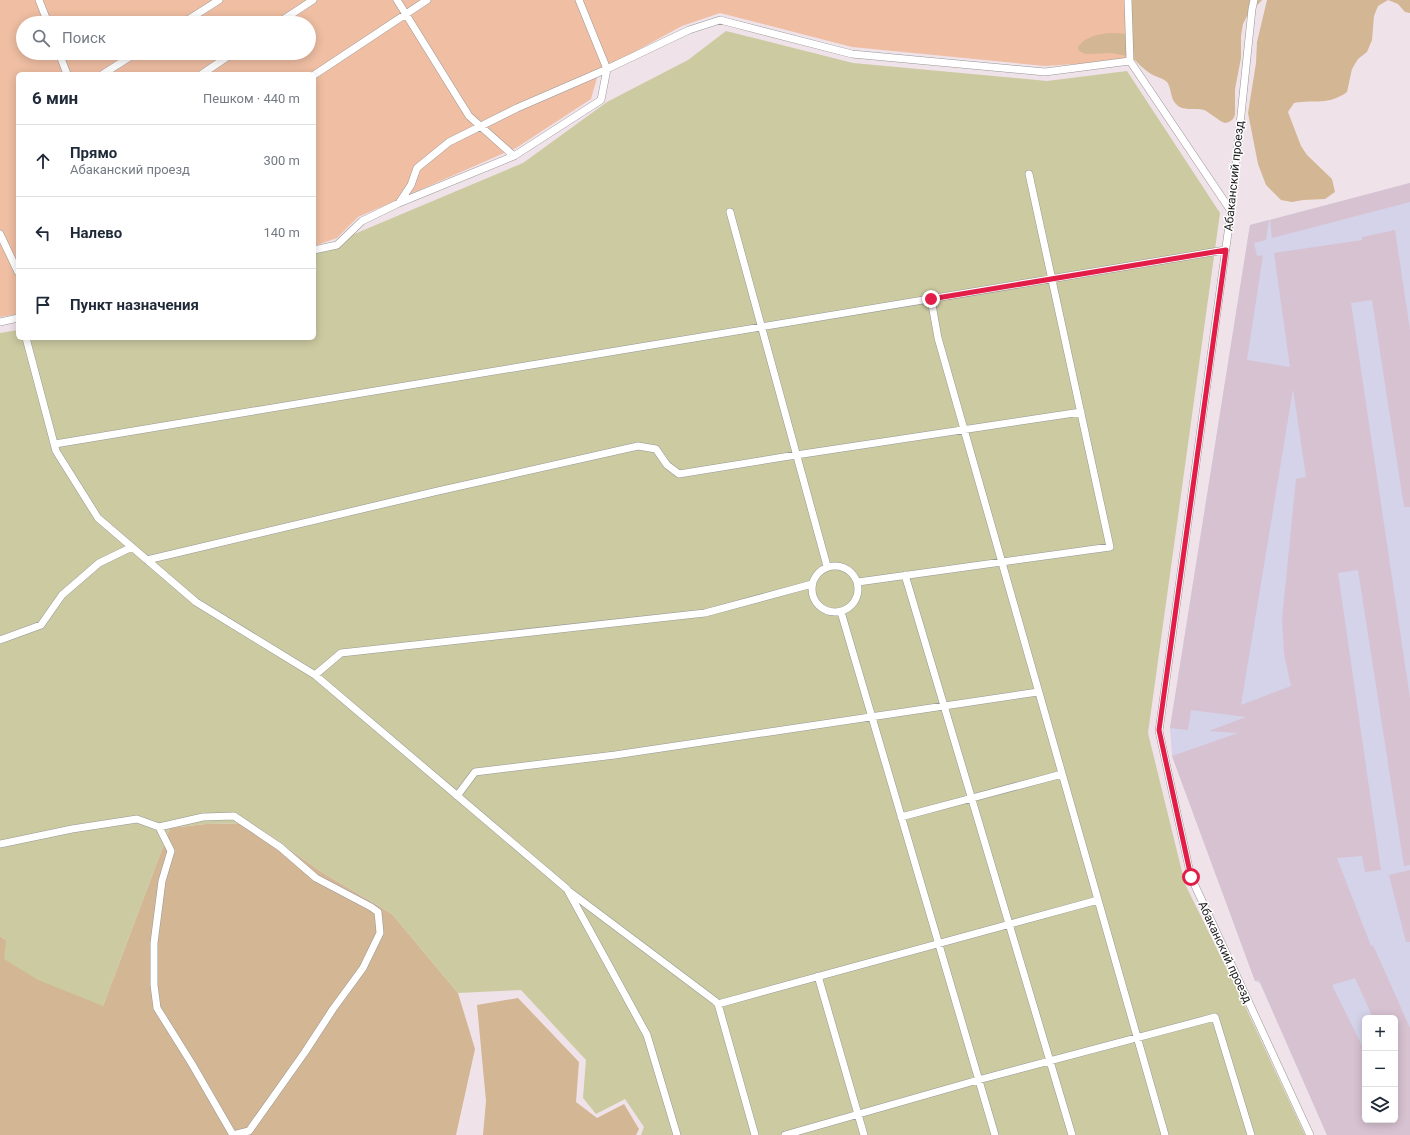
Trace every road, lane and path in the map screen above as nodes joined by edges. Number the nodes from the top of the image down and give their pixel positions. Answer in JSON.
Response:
{"nodes":[{"id":1,"x":39,"y":0,"type":"edge"},
{"id":2,"x":219,"y":0,"type":"edge"},
{"id":3,"x":313,"y":0,"type":"edge"},
{"id":4,"x":397,"y":0,"type":"edge"},
{"id":5,"x":427,"y":0,"type":"edge"},
{"id":6,"x":579,"y":0,"type":"edge"},
{"id":7,"x":1128,"y":0,"type":"edge"},
{"id":8,"x":1254,"y":0,"type":"edge"},
{"id":9,"x":406,"y":14,"type":"junction"},
{"id":10,"x":45,"y":16,"type":"edge"},
{"id":11,"x":194,"y":16,"type":"edge"},
{"id":12,"x":289,"y":16,"type":"edge"},
{"id":13,"x":62,"y":60,"type":"edge"},
{"id":14,"x":125,"y":60,"type":"edge"},
{"id":15,"x":223,"y":60,"type":"edge"},
{"id":16,"x":1130,"y":60,"type":"junction"},
{"id":17,"x":607,"y":69,"type":"junction"},
{"id":18,"x":66,"y":72,"type":"edge"},
{"id":19,"x":106,"y":72,"type":"edge"},
{"id":20,"x":205,"y":72,"type":"edge"},
{"id":21,"x":316,"y":74,"type":"edge"},
{"id":22,"x":480,"y":126,"type":"junction"},
{"id":23,"x":514,"y":156,"type":"junction"},
{"id":24,"x":1029,"y":174,"type":"dead end"},
{"id":25,"x":399,"y":203,"type":"junction"},
{"id":26,"x":1231,"y":211,"type":"junction"},
{"id":27,"x":730,"y":212,"type":"dead end"},
{"id":28,"x":0,"y":234,"type":"edge"},
{"id":29,"x":316,"y":250,"type":"edge"},
{"id":30,"x":1226,"y":250,"type":"junction"},
{"id":31,"x":16,"y":268,"type":"edge"},
{"id":32,"x":1052,"y":279,"type":"junction"},
{"id":33,"x":931,"y":299,"type":"junction"},
{"id":34,"x":16,"y":318,"type":"edge"},
{"id":35,"x":0,"y":322,"type":"edge"},
{"id":36,"x":761,"y":327,"type":"junction"},
{"id":37,"x":27,"y":340,"type":"edge"},
{"id":38,"x":1081,"y":412,"type":"junction"},
{"id":39,"x":964,"y":430,"type":"junction"},
{"id":40,"x":54,"y":444,"type":"junction"},
{"id":41,"x":796,"y":455,"type":"junction"},
{"id":42,"x":132,"y":547,"type":"junction"},
{"id":43,"x":147,"y":560,"type":"junction"},
{"id":44,"x":1001,"y":562,"type":"junction"},
{"id":45,"x":827,"y":566,"type":"junction"},
{"id":46,"x":905,"y":575,"type":"junction"},
{"id":47,"x":858,"y":582,"type":"junction"},
{"id":48,"x":812,"y":584,"type":"junction"},
{"id":49,"x":841,"y":612,"type":"junction"},
{"id":50,"x":0,"y":640,"type":"edge"},
{"id":51,"x":315,"y":676,"type":"junction"},
{"id":52,"x":1038,"y":692,"type":"junction"},
{"id":53,"x":944,"y":706,"type":"junction"},
{"id":54,"x":872,"y":717,"type":"junction"},
{"id":55,"x":1062,"y":774,"type":"junction"},
{"id":56,"x":458,"y":796,"type":"junction"},
{"id":57,"x":971,"y":798,"type":"junction"},
{"id":58,"x":901,"y":817,"type":"junction"},
{"id":59,"x":159,"y":827,"type":"junction"},
{"id":60,"x":0,"y":844,"type":"edge"},
{"id":61,"x":567,"y":889,"type":"junction"},
{"id":62,"x":1098,"y":900,"type":"junction"},
{"id":63,"x":1009,"y":924,"type":"junction"},
{"id":64,"x":938,"y":943,"type":"junction"},
{"id":65,"x":818,"y":976,"type":"junction"},
{"id":66,"x":718,"y":1004,"type":"junction"},
{"id":67,"x":1137,"y":1037,"type":"junction"},
{"id":68,"x":1050,"y":1061,"type":"junction"},
{"id":69,"x":978,"y":1080,"type":"junction"},
{"id":70,"x":858,"y":1114,"type":"junction"},
{"id":71,"x":233,"y":1135,"type":"edge"},
{"id":72,"x":677,"y":1135,"type":"edge"},
{"id":73,"x":755,"y":1135,"type":"edge"},
{"id":74,"x":785,"y":1135,"type":"edge"},
{"id":75,"x":864,"y":1135,"type":"edge"},
{"id":76,"x":995,"y":1135,"type":"edge"},
{"id":77,"x":1072,"y":1135,"type":"edge"},
{"id":78,"x":1165,"y":1135,"type":"edge"},
{"id":79,"x":1251,"y":1135,"type":"edge"},
{"id":80,"x":1310,"y":1135,"type":"edge"}],
"edges":[{"from":1,"to":10,"type":"lane"},
{"from":2,"to":11,"type":"lane"},
{"from":3,"to":12,"type":"lane"},
{"from":4,"to":9,"type":"lane"},
{"from":5,"to":9,"type":"lane"},
{"from":6,"to":17,"type":"lane"},
{"from":7,"to":16,"type":"lane"},
{"from":8,"to":26,"type":"lane","name":"Абаканский проезд"},
{"from":9,"to":21,"type":"lane"},
{"from":9,"to":22,"type":"lane"},
{"from":13,"to":18,"type":"lane"},
{"from":14,"to":19,"type":"lane"},
{"from":15,"to":20,"type":"lane"},
{"from":16,"to":17,"type":"lane"},
{"from":16,"to":26,"type":"lane"},
{"from":17,"to":22,"type":"lane"},
{"from":17,"to":23,"type":"lane"},
{"from":22,"to":23,"type":"lane"},
{"from":22,"to":25,"type":"lane"},
{"from":23,"to":25,"type":"lane"},
{"from":24,"to":32,"type":"lane"},
{"from":25,"to":29,"type":"lane"},
{"from":26,"to":30,"type":"lane","name":"Абаканский проезд"},
{"from":27,"to":36,"type":"lane"},
{"from":28,"to":31,"type":"lane"},
{"from":30,"to":32,"type":"lane"},
{"from":30,"to":80,"type":"lane","name":"Абаканский проезд"},
{"from":32,"to":33,"type":"lane"},
{"from":32,"to":38,"type":"lane"},
{"from":33,"to":36,"type":"lane"},
{"from":33,"to":39,"type":"lane"},
{"from":34,"to":35,"type":"lane"},
{"from":36,"to":40,"type":"lane"},
{"from":36,"to":41,"type":"lane"},
{"from":37,"to":40,"type":"lane"},
{"from":38,"to":39,"type":"lane"},
{"from":38,"to":44,"type":"lane"},
{"from":39,"to":41,"type":"lane"},
{"from":39,"to":44,"type":"lane"},
{"from":40,"to":42,"type":"lane"},
{"from":41,"to":43,"type":"lane"},
{"from":41,"to":45,"type":"lane"},
{"from":42,"to":43,"type":"lane"},
{"from":42,"to":50,"type":"lane"},
{"from":43,"to":51,"type":"lane"},
{"from":44,"to":46,"type":"lane"},
{"from":44,"to":52,"type":"lane"},
{"from":45,"to":47,"type":"lane"},
{"from":45,"to":48,"type":"lane"},
{"from":46,"to":47,"type":"lane"},
{"from":46,"to":53,"type":"lane"},
{"from":47,"to":49,"type":"lane"},
{"from":48,"to":49,"type":"lane"},
{"from":48,"to":51,"type":"lane"},
{"from":49,"to":54,"type":"lane"},
{"from":51,"to":56,"type":"lane"},
{"from":52,"to":53,"type":"lane"},
{"from":52,"to":55,"type":"lane"},
{"from":53,"to":54,"type":"lane"},
{"from":53,"to":57,"type":"lane"},
{"from":54,"to":56,"type":"lane"},
{"from":54,"to":58,"type":"lane"},
{"from":55,"to":57,"type":"lane"},
{"from":55,"to":62,"type":"lane"},
{"from":56,"to":61,"type":"lane"},
{"from":57,"to":58,"type":"lane"},
{"from":57,"to":63,"type":"lane"},
{"from":58,"to":64,"type":"lane"},
{"from":59,"to":60,"type":"lane"},
{"from":59,"to":71,"type":"lane"},
{"from":59,"to":71,"type":"lane"},
{"from":61,"to":66,"type":"lane"},
{"from":61,"to":72,"type":"lane"},
{"from":62,"to":63,"type":"lane"},
{"from":62,"to":67,"type":"lane"},
{"from":63,"to":64,"type":"lane"},
{"from":63,"to":68,"type":"lane"},
{"from":64,"to":65,"type":"lane"},
{"from":64,"to":69,"type":"lane"},
{"from":65,"to":66,"type":"lane"},
{"from":65,"to":70,"type":"lane"},
{"from":66,"to":73,"type":"lane"},
{"from":67,"to":68,"type":"lane"},
{"from":67,"to":78,"type":"lane"},
{"from":67,"to":79,"type":"lane"},
{"from":68,"to":69,"type":"lane"},
{"from":68,"to":77,"type":"lane"},
{"from":69,"to":70,"type":"lane"},
{"from":69,"to":76,"type":"lane"},
{"from":70,"to":74,"type":"lane"},
{"from":70,"to":75,"type":"lane"}]}
